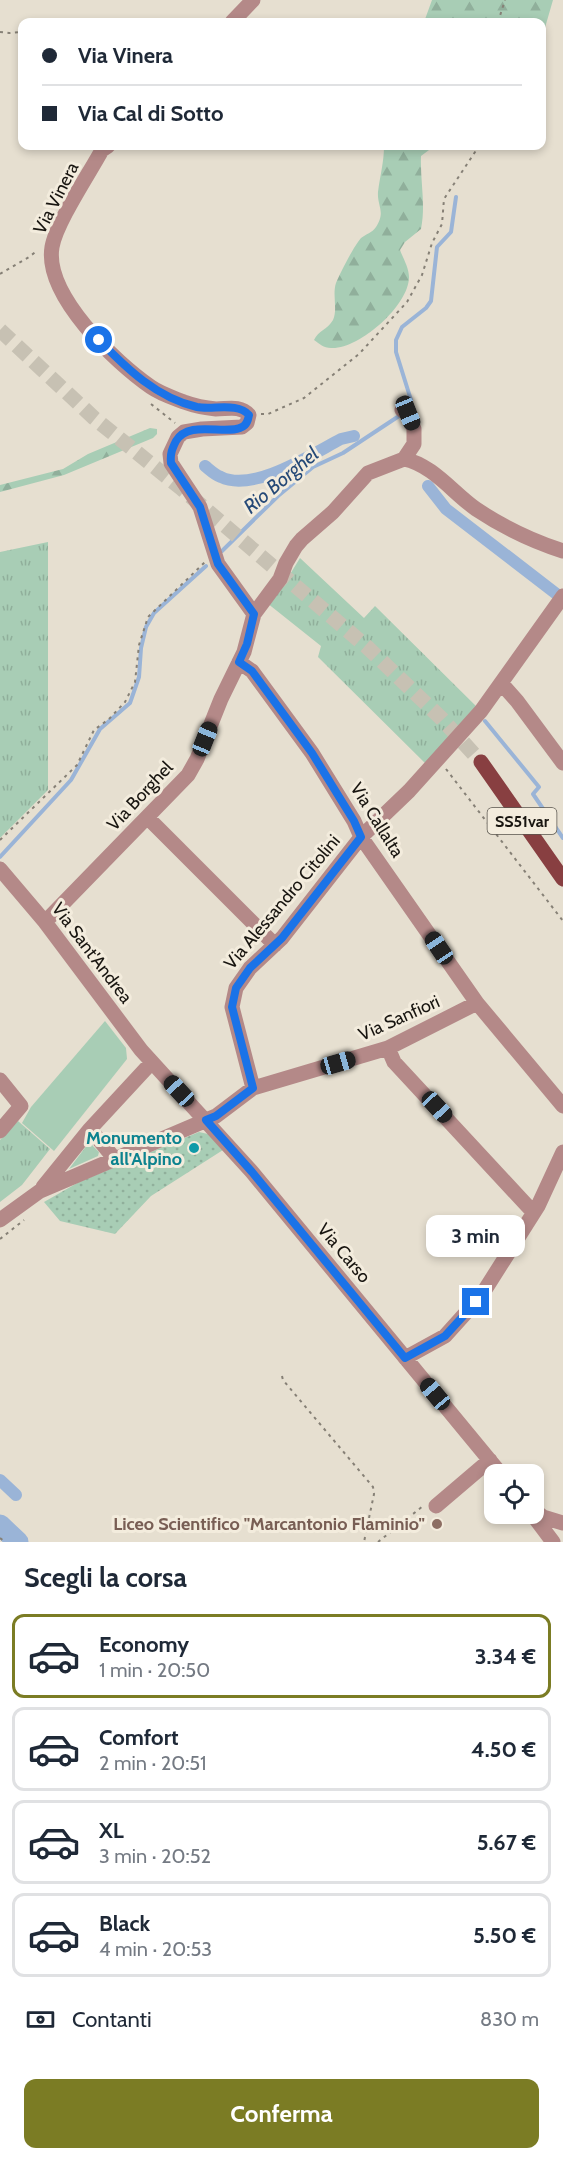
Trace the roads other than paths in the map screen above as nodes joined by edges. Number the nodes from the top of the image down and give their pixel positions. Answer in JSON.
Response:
{"nodes":[{"id":1,"x":253,"y":0,"type":"edge"},
{"id":2,"x":236,"y":18,"type":"edge"},
{"id":3,"x":102,"y":150,"type":"edge"},
{"id":4,"x":405,"y":412,"type":"dead end"},
{"id":5,"x":404,"y":459,"type":"junction"},
{"id":6,"x":563,"y":551,"type":"edge"},
{"id":7,"x":560,"y":600,"type":"edge"},
{"id":8,"x":254,"y":614,"type":"junction"},
{"id":9,"x":239,"y":662,"type":"junction"},
{"id":10,"x":501,"y":683,"type":"junction"},
{"id":11,"x":481,"y":762,"type":"tunnel mouth"},
{"id":12,"x":563,"y":764,"type":"edge"},
{"id":13,"x":148,"y":818,"type":"junction"},
{"id":14,"x":361,"y":837,"type":"junction"},
{"id":15,"x":0,"y":869,"type":"edge"},
{"id":16,"x":563,"y":879,"type":"edge"},
{"id":17,"x":45,"y":922,"type":"junction"},
{"id":18,"x":275,"y":945,"type":"junction"},
{"id":19,"x":477,"y":1003,"type":"junction"},
{"id":20,"x":388,"y":1048,"type":"junction"},
{"id":21,"x":152,"y":1062,"type":"junction"},
{"id":22,"x":0,"y":1080,"type":"edge"},
{"id":23,"x":253,"y":1088,"type":"junction"},
{"id":24,"x":563,"y":1106,"type":"edge"},
{"id":25,"x":206,"y":1120,"type":"junction"},
{"id":26,"x":90,"y":1129,"type":"junction"},
{"id":27,"x":0,"y":1131,"type":"edge"},
{"id":28,"x":563,"y":1152,"type":"edge"},
{"id":29,"x":114,"y":1158,"type":"junction"},
{"id":30,"x":40,"y":1191,"type":"junction"},
{"id":31,"x":533,"y":1212,"type":"junction"},
{"id":32,"x":0,"y":1220,"type":"edge"},
{"id":33,"x":405,"y":1358,"type":"junction"},
{"id":34,"x":490,"y":1460,"type":"junction"},
{"id":35,"x":493,"y":1464,"type":"edge"},
{"id":36,"x":433,"y":1503,"type":"road end"},
{"id":37,"x":555,"y":1521,"type":"edge"},
{"id":38,"x":541,"y":1524,"type":"edge"},
{"id":39,"x":563,"y":1532,"type":"edge"},
{"id":40,"x":553,"y":1542,"type":"edge"}],
"edges":[{"from":1,"to":2,"type":"street"},
{"from":3,"to":8,"type":"street","name":"Via Vinera"},
{"from":4,"to":5,"type":"street"},
{"from":5,"to":6,"type":"street"},
{"from":5,"to":8,"type":"street","name":"Via Borghel"},
{"from":7,"to":10,"type":"street","name":"Via Alessandro Citolini"},
{"from":8,"to":9,"type":"street","name":"Via Borghel"},
{"from":9,"to":13,"type":"street","name":"Via Borghel"},
{"from":9,"to":14,"type":"street","name":"Via Callalta"},
{"from":10,"to":12,"type":"street"},
{"from":10,"to":14,"type":"street","name":"Via Alessandro Citolini"},
{"from":11,"to":16,"type":"main road","number":"SS51var"},
{"from":13,"to":17,"type":"street","name":"Via Borghel"},
{"from":13,"to":18,"type":"street"},
{"from":14,"to":18,"type":"street","name":"Via Alessandro Citolini"},
{"from":14,"to":19,"type":"street","name":"Via Callalta"},
{"from":15,"to":17,"type":"street","name":"Via Sant'Andrea"},
{"from":17,"to":21,"type":"street","name":"Via Sant'Andrea"},
{"from":18,"to":23,"type":"street","name":"Via Alessandro Citolini"},
{"from":19,"to":20,"type":"street","name":"Via Sanfiori"},
{"from":19,"to":24,"type":"street","name":"Via Callalta"},
{"from":20,"to":23,"type":"street","name":"Via Sanfiori"},
{"from":20,"to":31,"type":"street"},
{"from":21,"to":25,"type":"street","name":"Via Carso"},
{"from":21,"to":26,"type":"street"},
{"from":22,"to":27,"type":"street"},
{"from":23,"to":25,"type":"street","name":"Via Sanfiori"},
{"from":25,"to":29,"type":"street","name":"Via Sanfiori"},
{"from":25,"to":33,"type":"street","name":"Via Carso"},
{"from":26,"to":29,"type":"street"},
{"from":26,"to":30,"type":"street"},
{"from":28,"to":31,"type":"street"},
{"from":29,"to":30,"type":"street","name":"Via Sanfiori"},
{"from":30,"to":32,"type":"street"},
{"from":31,"to":33,"type":"street"},
{"from":33,"to":34,"type":"street","name":"Via Carso"},
{"from":34,"to":35,"type":"street","name":"Via Carso"},
{"from":34,"to":36,"type":"street"},
{"from":37,"to":39,"type":"street"},
{"from":38,"to":40,"type":"street"}]}
